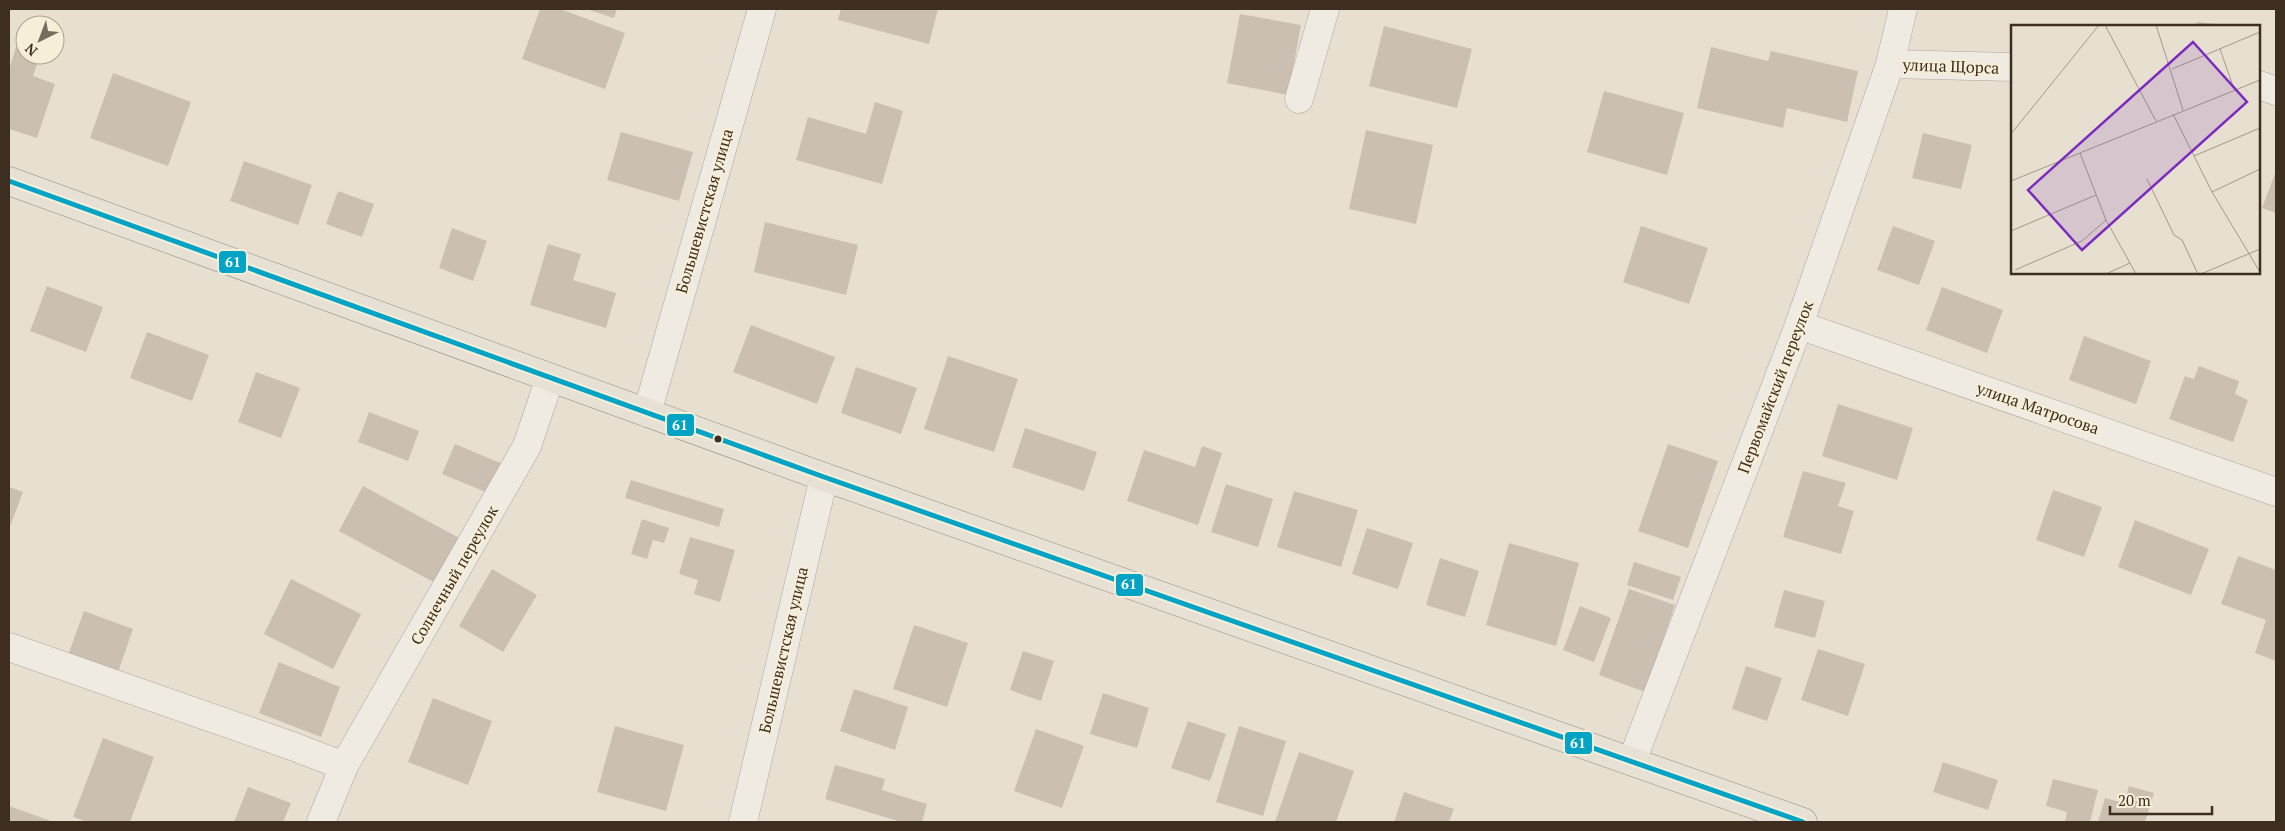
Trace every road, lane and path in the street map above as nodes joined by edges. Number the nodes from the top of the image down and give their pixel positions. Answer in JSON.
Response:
{"nodes":[{"id":1,"x":762,"y":9,"type":"edge"},
{"id":2,"x":1325,"y":9,"type":"edge"},
{"id":3,"x":1903,"y":9,"type":"edge"},
{"id":4,"x":1890,"y":64,"type":"junction"},
{"id":5,"x":2011,"y":67,"type":"edge"},
{"id":6,"x":2260,"y":85,"type":"edge"},
{"id":7,"x":2276,"y":91,"type":"edge"},
{"id":8,"x":1299,"y":99,"type":"dead end"},
{"id":9,"x":9,"y":182,"type":"edge"},
{"id":10,"x":1799,"y":325,"type":"junction"},
{"id":11,"x":550,"y":378,"type":"junction"},
{"id":12,"x":646,"y":413,"type":"junction"},
{"id":13,"x":824,"y":477,"type":"junction"},
{"id":14,"x":2276,"y":492,"type":"edge"},
{"id":15,"x":9,"y":648,"type":"edge"},
{"id":16,"x":1632,"y":761,"type":"junction"},
{"id":17,"x":344,"y":766,"type":"junction"},
{"id":18,"x":321,"y":822,"type":"edge"},
{"id":19,"x":743,"y":822,"type":"edge"},
{"id":20,"x":1803,"y":822,"type":"edge"}],
"edges":[{"from":1,"to":12,"type":"street","name":"Большевистская улица"},
{"from":2,"to":8,"type":"street"},
{"from":3,"to":4,"type":"street","name":"Первомайский переулок"},
{"from":4,"to":5,"type":"street","name":"улица Щорса"},
{"from":4,"to":10,"type":"street","name":"Первомайский переулок"},
{"from":6,"to":7,"type":"street"},
{"from":9,"to":11,"type":"main road"},
{"from":10,"to":14,"type":"street","name":"улица Матросова"},
{"from":10,"to":16,"type":"street","name":"Первомайский переулок"},
{"from":11,"to":12,"type":"main road"},
{"from":11,"to":17,"type":"street","name":"Солнечный переулок"},
{"from":12,"to":13,"type":"main road"},
{"from":13,"to":16,"type":"main road"},
{"from":13,"to":19,"type":"street","name":"Большевистская улица"},
{"from":15,"to":17,"type":"street"},
{"from":16,"to":20,"type":"main road"},
{"from":17,"to":18,"type":"street","name":"Солнечный переулок"}]}
